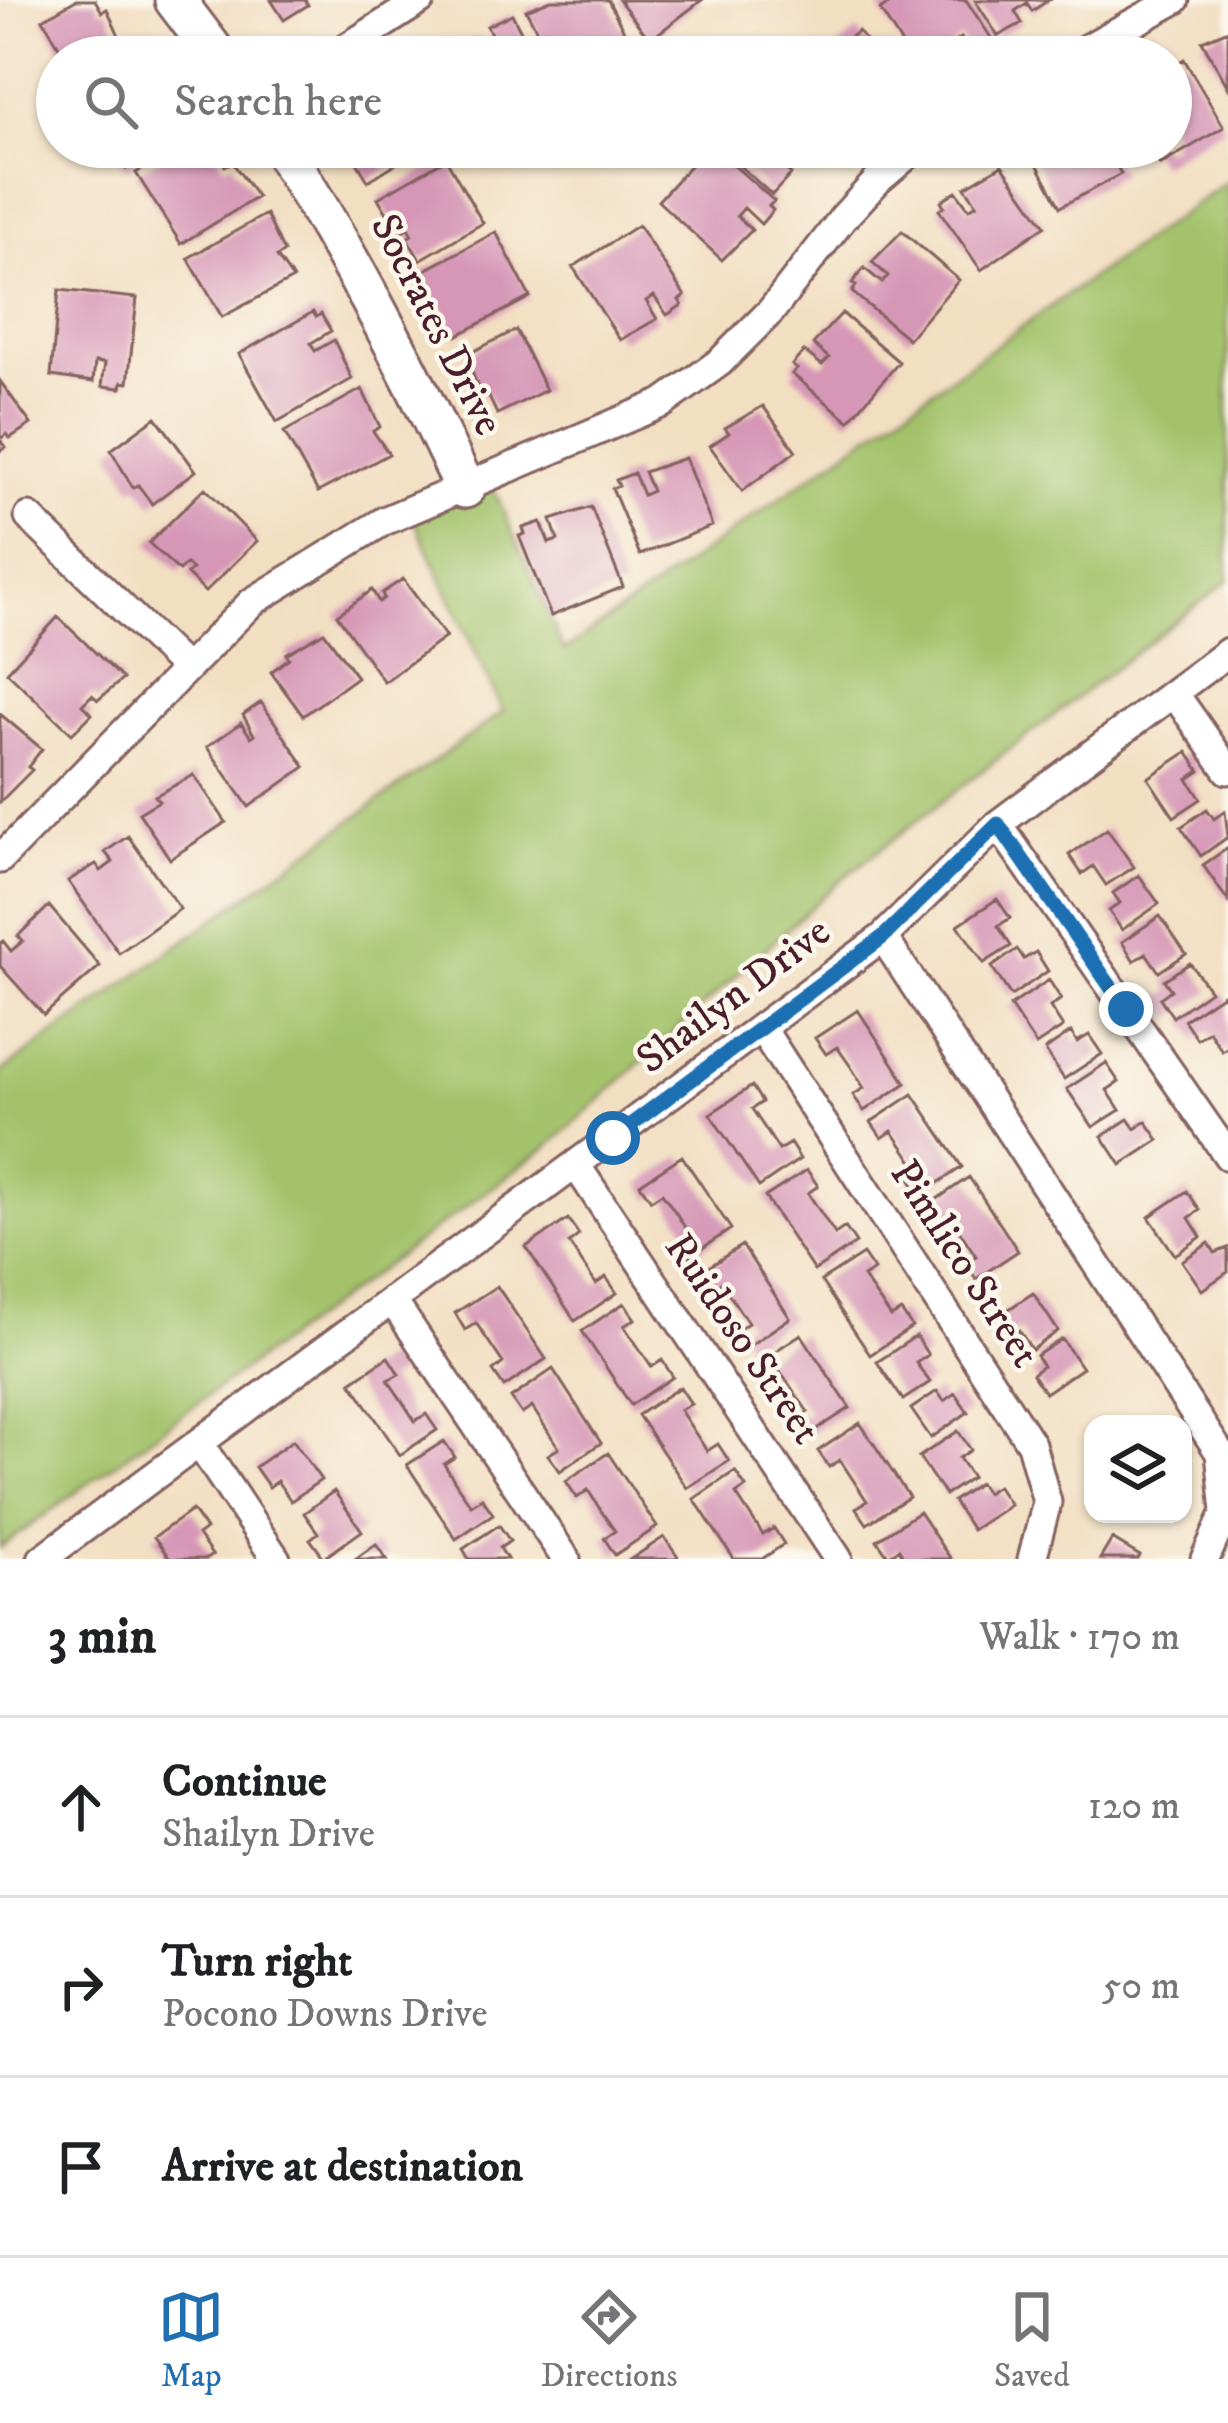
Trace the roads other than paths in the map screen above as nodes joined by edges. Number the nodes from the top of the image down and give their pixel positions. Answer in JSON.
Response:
{"nodes":[{"id":1,"x":175,"y":0,"type":"edge"},
{"id":2,"x":421,"y":0,"type":"edge"},
{"id":3,"x":1175,"y":0,"type":"edge"},
{"id":4,"x":202,"y":36,"type":"edge"},
{"id":5,"x":365,"y":36,"type":"edge"},
{"id":6,"x":1109,"y":36,"type":"edge"},
{"id":7,"x":294,"y":168,"type":"edge"},
{"id":8,"x":894,"y":168,"type":"edge"},
{"id":9,"x":465,"y":488,"type":"junction"},
{"id":10,"x":29,"y":517,"type":"dead end"},
{"id":11,"x":1228,"y":652,"type":"edge"},
{"id":12,"x":186,"y":669,"type":"junction"},
{"id":13,"x":1174,"y":693,"type":"junction"},
{"id":14,"x":1228,"y":770,"type":"edge"},
{"id":15,"x":998,"y":824,"type":"junction"},
{"id":16,"x":0,"y":859,"type":"edge"},
{"id":17,"x":883,"y":937,"type":"junction"},
{"id":18,"x":762,"y":1029,"type":"junction"},
{"id":19,"x":1228,"y":1156,"type":"edge"},
{"id":20,"x":576,"y":1165,"type":"junction"},
{"id":21,"x":392,"y":1300,"type":"junction"},
{"id":22,"x":200,"y":1443,"type":"junction"},
{"id":23,"x":42,"y":1559,"type":"edge"},
{"id":24,"x":276,"y":1559,"type":"edge"},
{"id":25,"x":566,"y":1559,"type":"edge"},
{"id":26,"x":838,"y":1559,"type":"edge"},
{"id":27,"x":1032,"y":1559,"type":"edge"},
{"id":28,"x":1205,"y":1559,"type":"edge"}],
"edges":[{"from":1,"to":4,"type":"street"},
{"from":2,"to":5,"type":"street"},
{"from":3,"to":6,"type":"street"},
{"from":7,"to":9,"type":"street","name":"Socrates Drive"},
{"from":8,"to":9,"type":"street"},
{"from":9,"to":12,"type":"street"},
{"from":10,"to":12,"type":"street"},
{"from":11,"to":13,"type":"street","name":"Shailyn Drive"},
{"from":12,"to":16,"type":"street"},
{"from":13,"to":14,"type":"street"},
{"from":13,"to":15,"type":"street","name":"Shailyn Drive"},
{"from":15,"to":17,"type":"street","name":"Shailyn Drive"},
{"from":15,"to":19,"type":"street"},
{"from":17,"to":18,"type":"street","name":"Shailyn Drive"},
{"from":17,"to":28,"type":"street"},
{"from":18,"to":20,"type":"street","name":"Shailyn Drive"},
{"from":18,"to":27,"type":"street","name":"Pimlico Street"},
{"from":20,"to":21,"type":"street","name":"Shailyn Drive"},
{"from":20,"to":26,"type":"street","name":"Ruidoso Street"},
{"from":21,"to":22,"type":"street","name":"Shailyn Drive"},
{"from":21,"to":25,"type":"street"},
{"from":22,"to":23,"type":"street","name":"Shailyn Drive"},
{"from":22,"to":24,"type":"street"}]}
